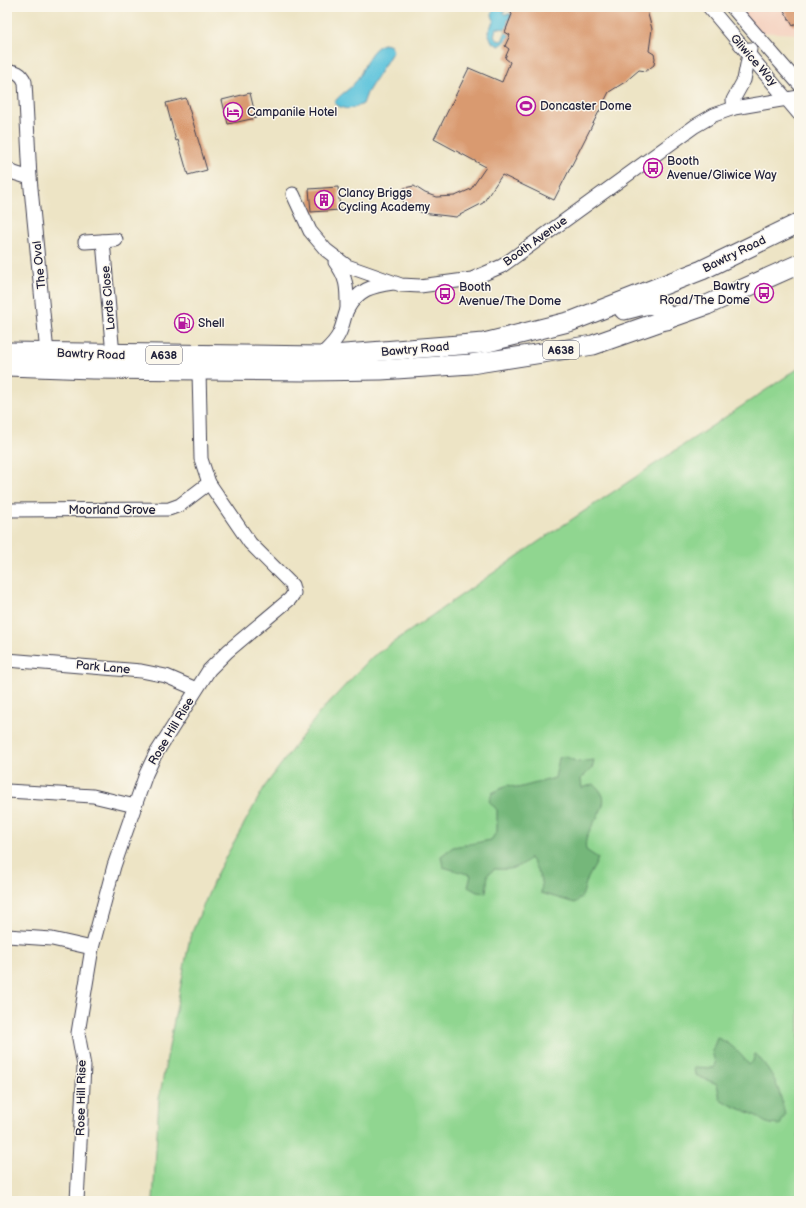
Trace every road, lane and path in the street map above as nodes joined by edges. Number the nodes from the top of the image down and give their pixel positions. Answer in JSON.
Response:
{"nodes":[{"id":1,"x":709,"y":7,"type":"edge"},
{"id":2,"x":732,"y":7,"type":"edge"},
{"id":3,"x":753,"y":32,"type":"junction"},
{"id":4,"x":749,"y":54,"type":"junction"},
{"id":5,"x":7,"y":71,"type":"edge"},
{"id":6,"x":799,"y":84,"type":"edge"},
{"id":7,"x":793,"y":98,"type":"edge"},
{"id":8,"x":734,"y":108,"type":"junction"},
{"id":9,"x":799,"y":114,"type":"edge"},
{"id":10,"x":7,"y":168,"type":"edge"},
{"id":11,"x":30,"y":178,"type":"junction"},
{"id":12,"x":293,"y":194,"type":"dead end"},
{"id":13,"x":799,"y":223,"type":"edge"},
{"id":14,"x":85,"y":242,"type":"dead end"},
{"id":15,"x":326,"y":250,"type":"junction"},
{"id":16,"x":799,"y":264,"type":"edge"},
{"id":17,"x":397,"y":283,"type":"junction"},
{"id":18,"x":347,"y":310,"type":"junction"},
{"id":19,"x":667,"y":320,"type":"junction"},
{"id":20,"x":572,"y":321,"type":"junction"},
{"id":21,"x":7,"y":352,"type":"edge"},
{"id":22,"x":47,"y":353,"type":"junction"},
{"id":23,"x":113,"y":355,"type":"junction"},
{"id":24,"x":320,"y":356,"type":"junction"},
{"id":25,"x":7,"y":366,"type":"edge"},
{"id":26,"x":199,"y":371,"type":"junction"},
{"id":27,"x":308,"y":371,"type":"junction"},
{"id":28,"x":209,"y":483,"type":"junction"},
{"id":29,"x":7,"y":510,"type":"edge"},
{"id":30,"x":7,"y":660,"type":"edge"},
{"id":31,"x":196,"y":689,"type":"junction"},
{"id":32,"x":7,"y":791,"type":"edge"},
{"id":33,"x":135,"y":806,"type":"junction"},
{"id":34,"x":7,"y":936,"type":"edge"},
{"id":35,"x":92,"y":948,"type":"junction"},
{"id":36,"x":77,"y":1201,"type":"edge"}],
"edges":[{"from":1,"to":4,"type":"street","name":"Gliwice Way"},
{"from":2,"to":3,"type":"street","name":"Gliwice Way"},
{"from":3,"to":4,"type":"street"},
{"from":3,"to":6,"type":"street","name":"Gliwice Way"},
{"from":4,"to":7,"type":"street","name":"Gliwice Way"},
{"from":4,"to":8,"type":"street"},
{"from":5,"to":11,"type":"street","name":"The Oval"},
{"from":7,"to":8,"type":"street","name":"Booth Avenue"},
{"from":7,"to":9,"type":"street","name":"Gliwice Way"},
{"from":8,"to":17,"type":"street","name":"Booth Avenue"},
{"from":10,"to":11,"type":"street"},
{"from":11,"to":22,"type":"street","name":"The Oval"},
{"from":12,"to":15,"type":"street","name":"Booth Avenue"},
{"from":13,"to":20,"type":"highway","name":"Bawtry Road","number":"A638"},
{"from":14,"to":23,"type":"street","name":"Lords Close"},
{"from":15,"to":17,"type":"street","name":"Booth Avenue"},
{"from":15,"to":18,"type":"street"},
{"from":16,"to":19,"type":"highway","name":"Bawtry Road","number":"A638"},
{"from":17,"to":18,"type":"street"},
{"from":18,"to":24,"type":"street"},
{"from":19,"to":20,"type":"highway"},
{"from":19,"to":27,"type":"highway","name":"Bawtry Road","number":"A638"},
{"from":20,"to":24,"type":"highway","name":"Bawtry Road","number":"A638"},
{"from":21,"to":22,"type":"highway","name":"Bawtry Road","number":"A638"},
{"from":22,"to":23,"type":"highway","name":"Bawtry Road","number":"A638"},
{"from":23,"to":24,"type":"highway","name":"Bawtry Road","number":"A638"},
{"from":24,"to":27,"type":"street"},
{"from":25,"to":26,"type":"highway","name":"Bawtry Road","number":"A638"},
{"from":26,"to":27,"type":"highway","name":"Bawtry Road","number":"A638"},
{"from":26,"to":28,"type":"street","name":"Rose Hill Rise"},
{"from":28,"to":29,"type":"street","name":"Moorland Grove"},
{"from":28,"to":31,"type":"street","name":"Rose Hill Rise"},
{"from":30,"to":31,"type":"street","name":"Park Lane"},
{"from":31,"to":33,"type":"street","name":"Rose Hill Rise"},
{"from":32,"to":33,"type":"street"},
{"from":33,"to":35,"type":"street","name":"Rose Hill Rise"},
{"from":34,"to":35,"type":"street"},
{"from":35,"to":36,"type":"street","name":"Rose Hill Rise"}]}
